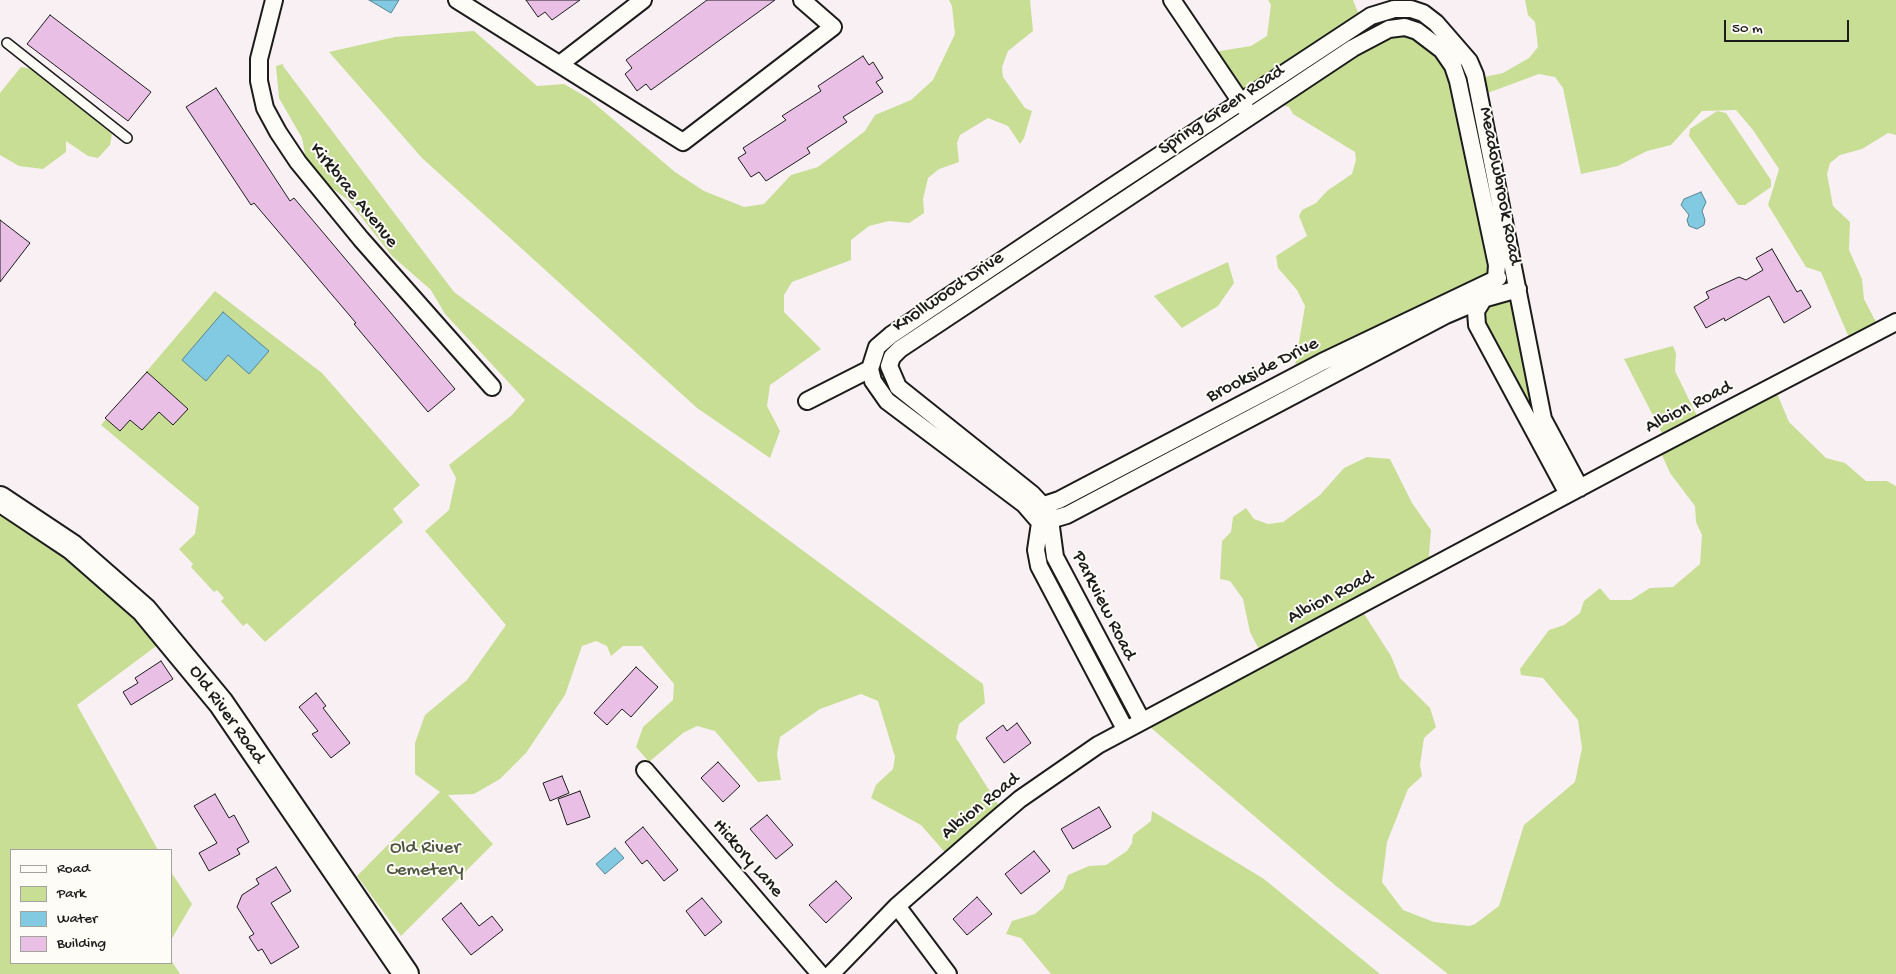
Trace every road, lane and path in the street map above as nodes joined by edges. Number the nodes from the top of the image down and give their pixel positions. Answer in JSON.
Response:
{"nodes":[{"id":1,"x":274,"y":0,"type":"edge"},
{"id":2,"x":457,"y":0,"type":"edge"},
{"id":3,"x":643,"y":0,"type":"edge"},
{"id":4,"x":802,"y":0,"type":"edge"},
{"id":5,"x":1172,"y":0,"type":"edge"},
{"id":6,"x":1358,"y":24,"type":"junction"},
{"id":7,"x":1370,"y":37,"type":"junction"},
{"id":8,"x":7,"y":43,"type":"dead end"},
{"id":9,"x":560,"y":64,"type":"junction"},
{"id":10,"x":1241,"y":102,"type":"junction"},
{"id":11,"x":1251,"y":117,"type":"junction"},
{"id":12,"x":127,"y":138,"type":"dead end"},
{"id":13,"x":1101,"y":195,"type":"junction"},
{"id":14,"x":1112,"y":209,"type":"junction"},
{"id":15,"x":1496,"y":279,"type":"junction"},
{"id":16,"x":1517,"y":282,"type":"junction"},
{"id":17,"x":1486,"y":298,"type":"junction"},
{"id":18,"x":1896,"y":322,"type":"edge"},
{"id":19,"x":870,"y":369,"type":"junction"},
{"id":20,"x":492,"y":388,"type":"dead end"},
{"id":21,"x":807,"y":401,"type":"dead end"},
{"id":22,"x":1574,"y":491,"type":"junction"},
{"id":23,"x":0,"y":499,"type":"edge"},
{"id":24,"x":1042,"y":515,"type":"junction"},
{"id":25,"x":1142,"y":721,"type":"junction"},
{"id":26,"x":1125,"y":730,"type":"junction"},
{"id":27,"x":645,"y":770,"type":"dead end"},
{"id":28,"x":897,"y":906,"type":"junction"},
{"id":29,"x":406,"y":974,"type":"edge"},
{"id":30,"x":820,"y":974,"type":"edge"},
{"id":31,"x":831,"y":974,"type":"edge"},
{"id":32,"x":948,"y":974,"type":"edge"}],
"edges":[{"from":1,"to":20,"type":"street","name":"Kirkbrae Avenue"},
{"from":2,"to":9,"type":"street"},
{"from":3,"to":9,"type":"street"},
{"from":4,"to":9,"type":"street"},
{"from":5,"to":10,"type":"street"},
{"from":6,"to":7,"type":"street"},
{"from":6,"to":10,"type":"street","name":"Meadowbrook Road"},
{"from":6,"to":16,"type":"street","name":"Meadowbrook Road"},
{"from":7,"to":11,"type":"street","name":"Spring Green Road"},
{"from":7,"to":15,"type":"street","name":"Meadowbrook Road"},
{"from":8,"to":12,"type":"lane"},
{"from":10,"to":11,"type":"street"},
{"from":10,"to":13,"type":"street","name":"Spring Green Road"},
{"from":11,"to":14,"type":"street","name":"Spring Green Road"},
{"from":13,"to":14,"type":"street"},
{"from":13,"to":19,"type":"street","name":"Spring Green Road"},
{"from":14,"to":24,"type":"street","name":"Knollwood Drive"},
{"from":15,"to":16,"type":"street","name":"Brookside Drive"},
{"from":15,"to":17,"type":"street","name":"Meadowbrook Road"},
{"from":15,"to":24,"type":"street","name":"Brookside Drive"},
{"from":16,"to":17,"type":"street","name":"Brookside Drive"},
{"from":16,"to":22,"type":"street","name":"Meadowbrook Road"},
{"from":17,"to":22,"type":"street","name":"Meadowbrook Road"},
{"from":17,"to":24,"type":"street","name":"Brookside Drive"},
{"from":18,"to":22,"type":"street","name":"Albion Road"},
{"from":19,"to":21,"type":"street"},
{"from":19,"to":24,"type":"street"},
{"from":22,"to":25,"type":"street","name":"Albion Road"},
{"from":23,"to":29,"type":"main road","name":"Old River Road"},
{"from":24,"to":25,"type":"street","name":"Parkview Road"},
{"from":24,"to":26,"type":"street","name":"Parkview Road"},
{"from":25,"to":26,"type":"street","name":"Albion Road"},
{"from":26,"to":28,"type":"street","name":"Albion Road"},
{"from":27,"to":30,"type":"street","name":"Hickory Lane"},
{"from":28,"to":31,"type":"street","name":"Albion Road"},
{"from":28,"to":32,"type":"street"}]}
